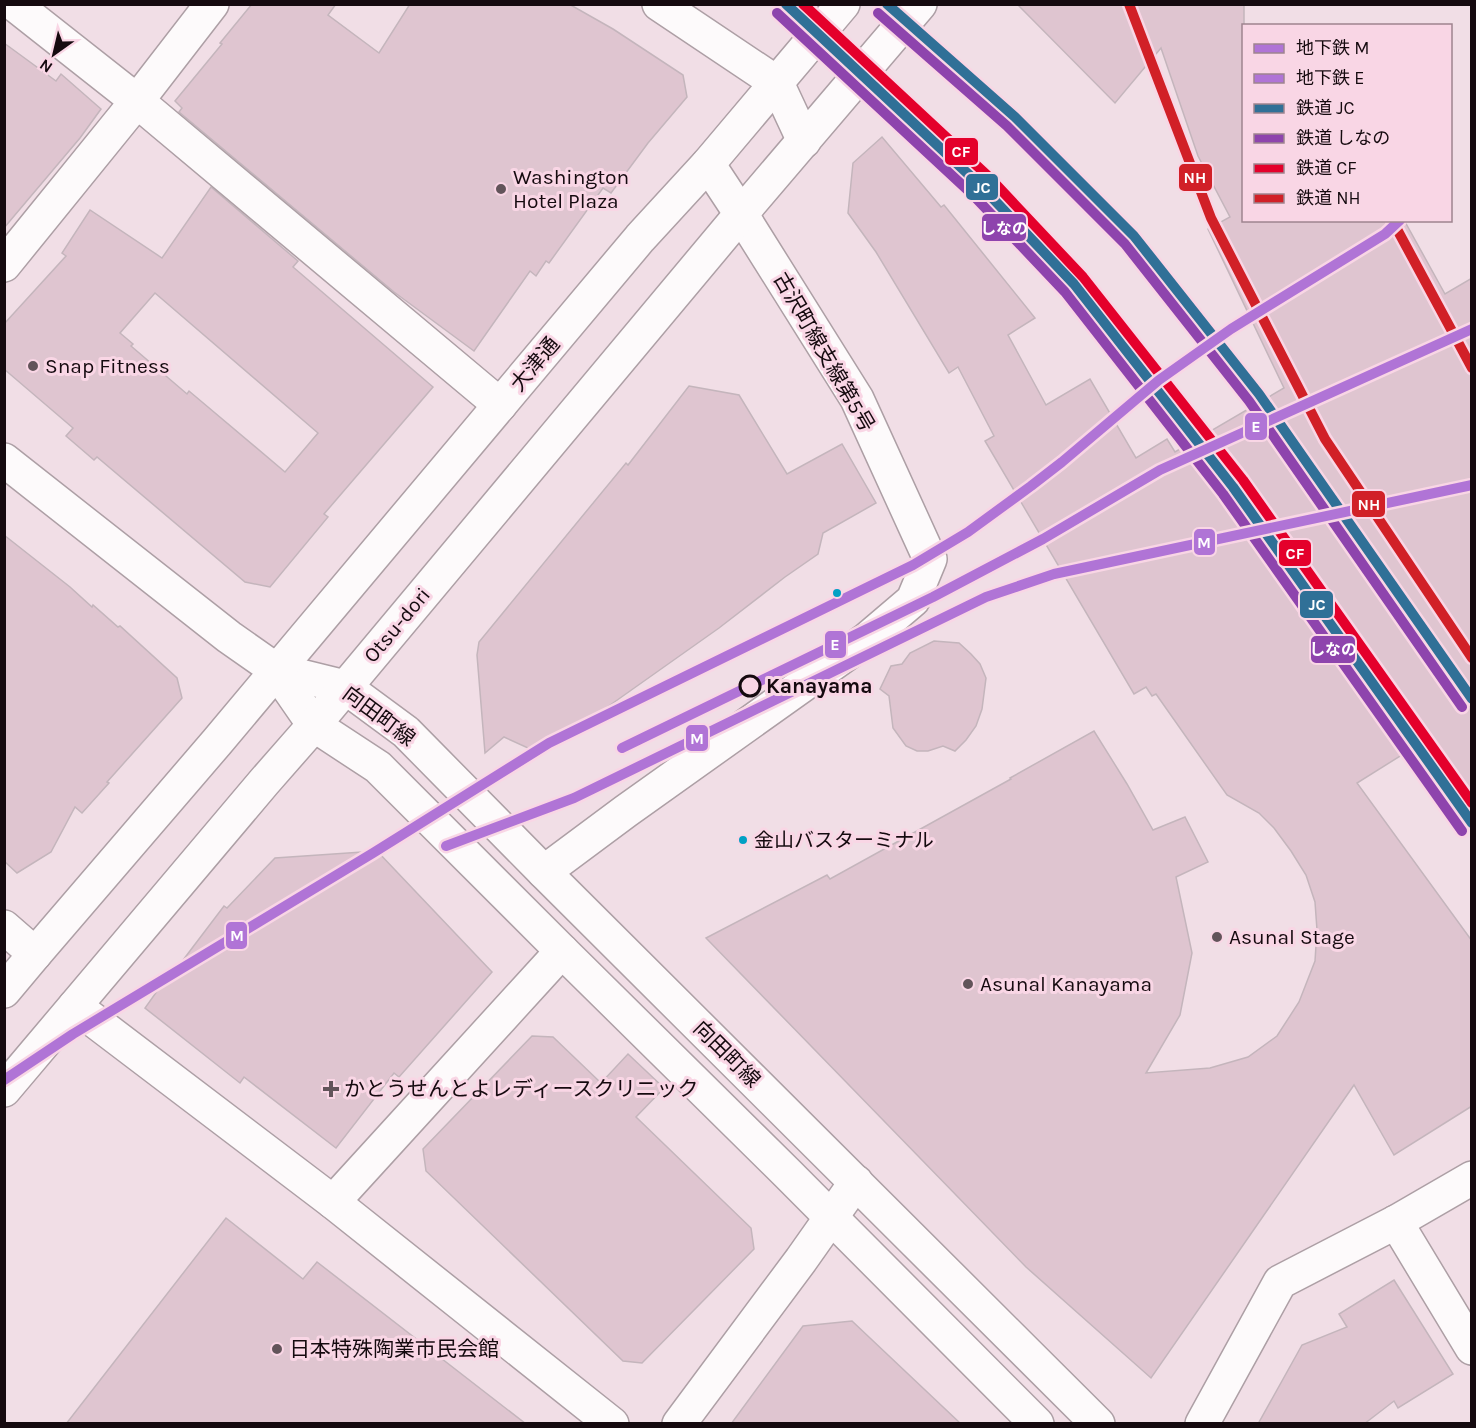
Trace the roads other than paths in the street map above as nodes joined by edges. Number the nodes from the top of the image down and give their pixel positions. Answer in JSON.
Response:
{"nodes":[{"id":1,"x":14,"y":4,"type":"edge"},
{"id":2,"x":213,"y":4,"type":"edge"},
{"id":3,"x":659,"y":4,"type":"edge"},
{"id":4,"x":843,"y":4,"type":"edge"},
{"id":5,"x":920,"y":4,"type":"edge"},
{"id":6,"x":787,"y":71,"type":"junction"},
{"id":7,"x":137,"y":101,"type":"junction"},
{"id":8,"x":804,"y":141,"type":"junction"},
{"id":9,"x":708,"y":164,"type":"junction"},
{"id":10,"x":741,"y":214,"type":"junction"},
{"id":11,"x":4,"y":265,"type":"edge"},
{"id":12,"x":500,"y":405,"type":"junction"},
{"id":13,"x":4,"y":460,"type":"edge"},
{"id":14,"x":276,"y":670,"type":"junction"},
{"id":15,"x":345,"y":687,"type":"junction"},
{"id":16,"x":314,"y":725,"type":"junction"},
{"id":17,"x":544,"y":872,"type":"junction"},
{"id":18,"x":4,"y":927,"type":"edge"},
{"id":19,"x":562,"y":951,"type":"junction"},
{"id":20,"x":35,"y":954,"type":"junction"},
{"id":21,"x":4,"y":991,"type":"edge"},
{"id":22,"x":75,"y":1006,"type":"junction"},
{"id":23,"x":4,"y":1090,"type":"edge"},
{"id":24,"x":1472,"y":1178,"type":"edge"},
{"id":25,"x":856,"y":1182,"type":"junction"},
{"id":26,"x":333,"y":1202,"type":"junction"},
{"id":27,"x":831,"y":1217,"type":"junction"},
{"id":28,"x":1396,"y":1222,"type":"junction"},
{"id":29,"x":1472,"y":1348,"type":"edge"},
{"id":30,"x":612,"y":1424,"type":"edge"},
{"id":31,"x":679,"y":1424,"type":"edge"},
{"id":32,"x":1037,"y":1424,"type":"edge"},
{"id":33,"x":1098,"y":1424,"type":"edge"},
{"id":34,"x":1202,"y":1424,"type":"edge"}],
"edges":[{"from":1,"to":7,"type":"street"},
{"from":2,"to":7,"type":"street"},
{"from":3,"to":6,"type":"street"},
{"from":4,"to":6,"type":"street","name":"大津通"},
{"from":5,"to":8,"type":"street"},
{"from":6,"to":8,"type":"street"},
{"from":6,"to":9,"type":"street","name":"大津通"},
{"from":7,"to":11,"type":"street"},
{"from":7,"to":12,"type":"street"},
{"from":8,"to":10,"type":"street"},
{"from":9,"to":10,"type":"street","name":"古沢町線支線第5号"},
{"from":9,"to":12,"type":"street","name":"大津通"},
{"from":10,"to":15,"type":"street","name":"Otsu-dori"},
{"from":10,"to":17,"type":"street","name":"古沢町線支線第5号"},
{"from":12,"to":14,"type":"street","name":"大津通"},
{"from":13,"to":14,"type":"street"},
{"from":14,"to":15,"type":"street","name":"向田町線"},
{"from":14,"to":16,"type":"street","name":"向田町線"},
{"from":14,"to":20,"type":"street"},
{"from":15,"to":16,"type":"street","name":"Otsu-dori"},
{"from":15,"to":17,"type":"street","name":"向田町線"},
{"from":16,"to":19,"type":"street","name":"向田町線"},
{"from":16,"to":22,"type":"street","name":"Otsu-dori"},
{"from":17,"to":25,"type":"street","name":"向田町線"},
{"from":18,"to":20,"type":"street"},
{"from":19,"to":26,"type":"street"},
{"from":19,"to":27,"type":"street","name":"向田町線"},
{"from":20,"to":21,"type":"street"},
{"from":22,"to":23,"type":"street","name":"Otsu-dori"},
{"from":22,"to":26,"type":"street"},
{"from":24,"to":28,"type":"street"},
{"from":25,"to":27,"type":"street"},
{"from":25,"to":33,"type":"street","name":"向田町線"},
{"from":26,"to":30,"type":"street"},
{"from":27,"to":31,"type":"street"},
{"from":27,"to":32,"type":"street","name":"向田町線"},
{"from":28,"to":29,"type":"street"},
{"from":28,"to":34,"type":"street"}]}
